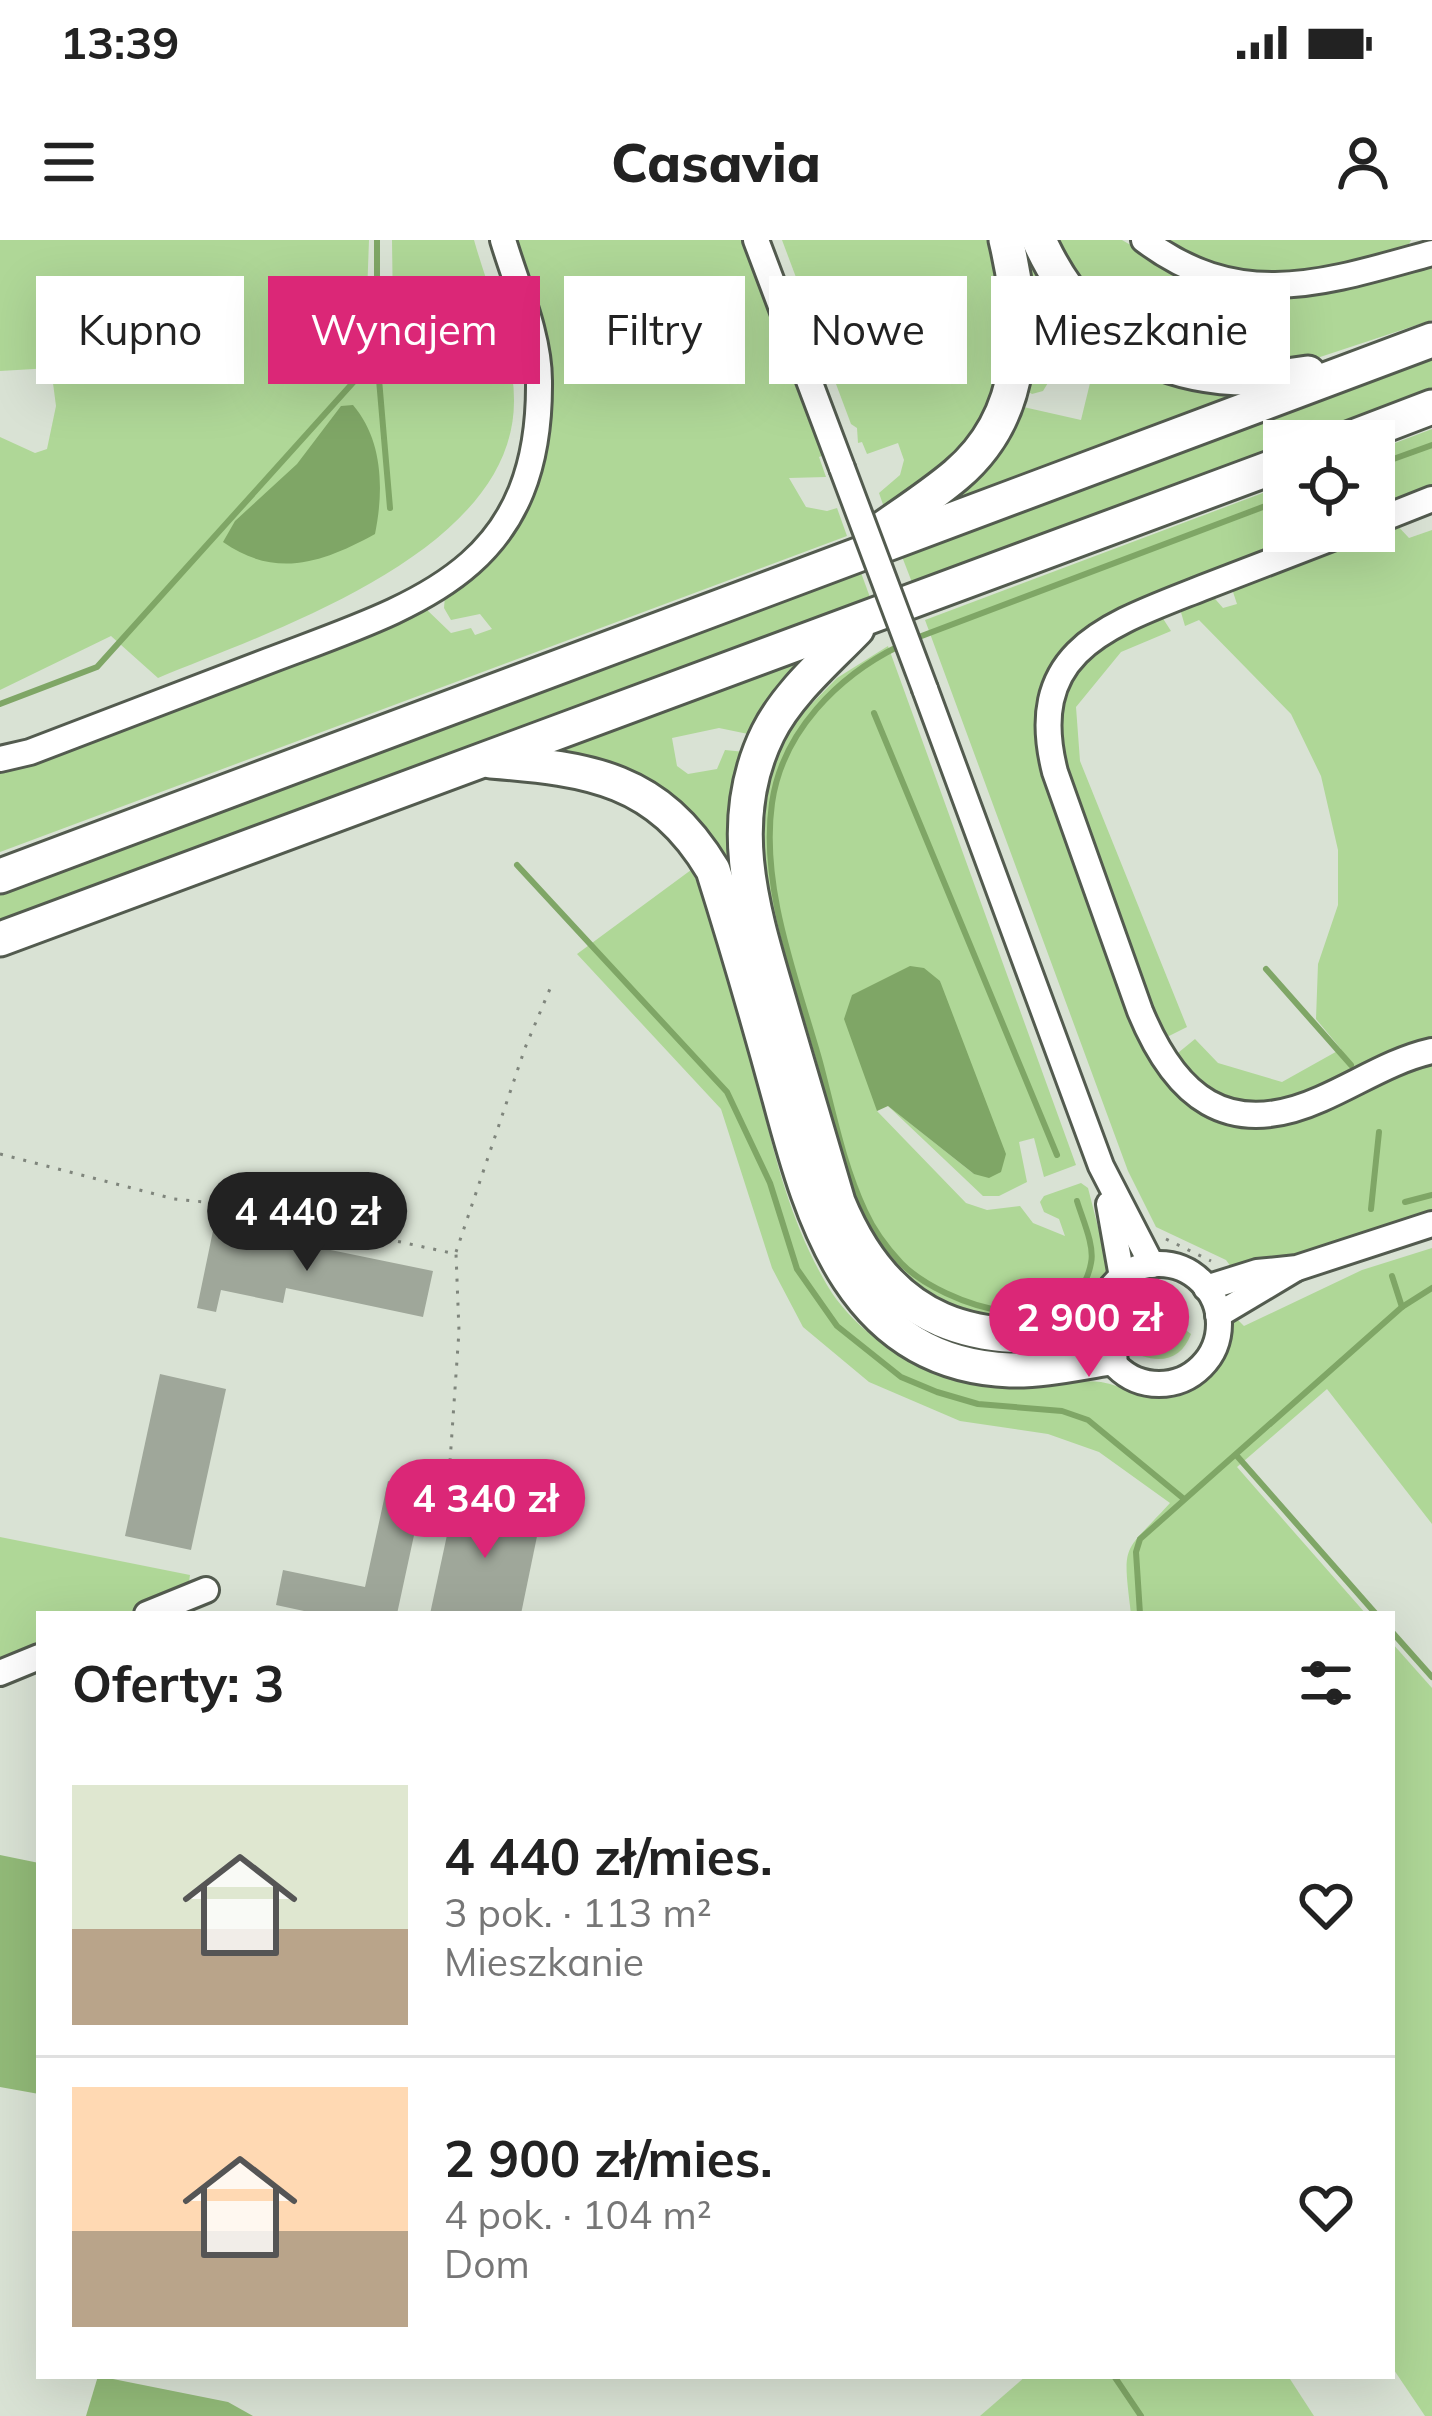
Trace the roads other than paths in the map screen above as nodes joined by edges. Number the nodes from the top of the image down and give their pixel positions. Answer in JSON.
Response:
{"nodes":[{"id":1,"x":502,"y":240,"type":"edge"},
{"id":2,"x":756,"y":240,"type":"edge"},
{"id":3,"x":1006,"y":240,"type":"edge"},
{"id":4,"x":1039,"y":240,"type":"edge"},
{"id":5,"x":1144,"y":240,"type":"edge"},
{"id":6,"x":1432,"y":253,"type":"edge"},
{"id":7,"x":1432,"y":340,"type":"edge"},
{"id":8,"x":1369,"y":363,"type":"junction"},
{"id":9,"x":1432,"y":407,"type":"edge"},
{"id":10,"x":1395,"y":421,"type":"edge"},
{"id":11,"x":1263,"y":471,"type":"edge"},
{"id":12,"x":1432,"y":500,"type":"edge"},
{"id":13,"x":1395,"y":514,"type":"edge"},
{"id":14,"x":1297,"y":552,"type":"edge"},
{"id":15,"x":835,"y":563,"type":"junction"},
{"id":16,"x":865,"y":621,"type":"junction"},
{"id":17,"x":0,"y":759,"type":"edge"},
{"id":18,"x":483,"y":760,"type":"junction"},
{"id":19,"x":0,"y":875,"type":"edge"},
{"id":20,"x":0,"y":939,"type":"edge"},
{"id":21,"x":1432,"y":1051,"type":"edge"},
{"id":22,"x":1101,"y":1166,"type":"junction"},
{"id":23,"x":1432,"y":1223,"type":"edge"},
{"id":24,"x":1152,"y":1265,"type":"junction"},
{"id":25,"x":1297,"y":1268,"type":"junction"},
{"id":26,"x":1122,"y":1277,"type":"junction"},
{"id":27,"x":1212,"y":1277,"type":"junction"},
{"id":28,"x":1218,"y":1316,"type":"junction"},
{"id":29,"x":1105,"y":1344,"type":"junction"},
{"id":30,"x":206,"y":1590,"type":"dead end"},
{"id":31,"x":154,"y":1611,"type":"edge"},
{"id":32,"x":36,"y":1658,"type":"edge"},
{"id":33,"x":0,"y":1673,"type":"edge"}],
"edges":[{"from":1,"to":17,"type":"street"},
{"from":2,"to":22,"type":"street","bridge":true},
{"from":3,"to":15,"type":"highway"},
{"from":4,"to":8,"type":"highway"},
{"from":5,"to":6,"type":"street"},
{"from":7,"to":8,"type":"highway"},
{"from":8,"to":15,"type":"highway"},
{"from":9,"to":10,"type":"highway"},
{"from":11,"to":16,"type":"highway"},
{"from":12,"to":13,"type":"street"},
{"from":14,"to":21,"type":"street"},
{"from":15,"to":19,"type":"highway"},
{"from":16,"to":18,"type":"highway"},
{"from":16,"to":29,"type":"highway"},
{"from":18,"to":20,"type":"highway"},
{"from":18,"to":29,"type":"highway"},
{"from":22,"to":24,"type":"street"},
{"from":22,"to":26,"type":"street"},
{"from":23,"to":25,"type":"street"},
{"from":24,"to":26,"type":"street"},
{"from":24,"to":27,"type":"street"},
{"from":25,"to":27,"type":"street"},
{"from":25,"to":28,"type":"street"},
{"from":26,"to":29,"type":"street"},
{"from":27,"to":28,"type":"street"},
{"from":28,"to":29,"type":"street"},
{"from":30,"to":31,"type":"street"},
{"from":32,"to":33,"type":"street"}]}
